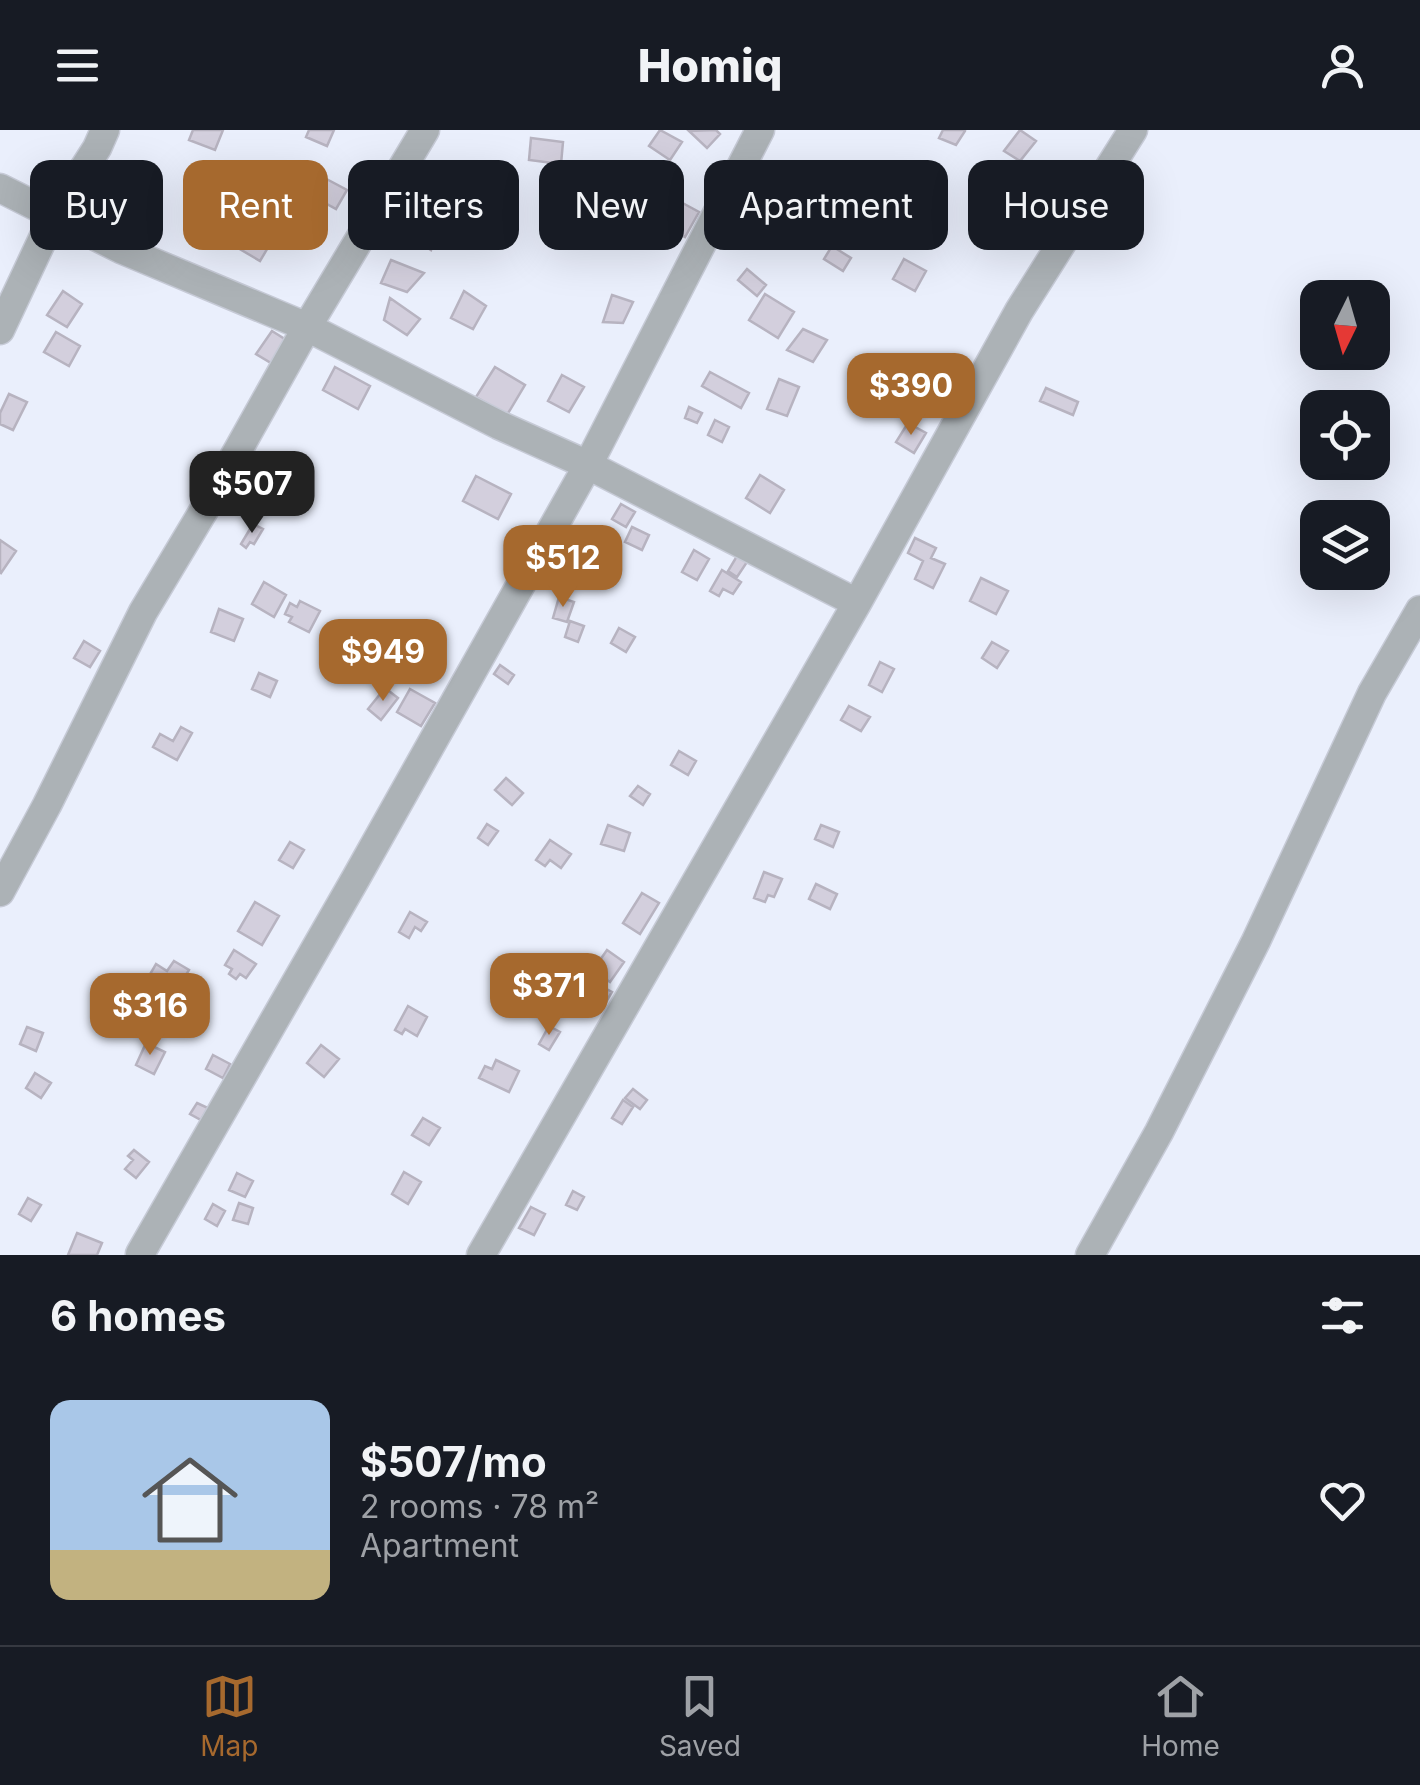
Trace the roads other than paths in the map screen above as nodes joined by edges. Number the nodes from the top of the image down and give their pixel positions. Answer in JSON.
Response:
{"nodes":[{"id":1,"x":106,"y":130,"type":"edge"},
{"id":2,"x":425,"y":130,"type":"edge"},
{"id":3,"x":760,"y":130,"type":"edge"},
{"id":4,"x":1133,"y":130,"type":"edge"},
{"id":5,"x":89,"y":160,"type":"edge"},
{"id":6,"x":0,"y":188,"type":"edge"},
{"id":7,"x":30,"y":203,"type":"edge"},
{"id":8,"x":38,"y":250,"type":"edge"},
{"id":9,"x":123,"y":250,"type":"edge"},
{"id":10,"x":306,"y":327,"type":"junction"},
{"id":11,"x":0,"y":330,"type":"edge"},
{"id":12,"x":588,"y":465,"type":"junction"},
{"id":13,"x":857,"y":603,"type":"junction"},
{"id":14,"x":1420,"y":610,"type":"edge"},
{"id":15,"x":0,"y":892,"type":"edge"},
{"id":16,"x":140,"y":1254,"type":"edge"},
{"id":17,"x":482,"y":1255,"type":"edge"},
{"id":18,"x":1090,"y":1255,"type":"edge"}],
"edges":[{"from":1,"to":5,"type":"street"},
{"from":2,"to":10,"type":"street"},
{"from":3,"to":12,"type":"street"},
{"from":4,"to":13,"type":"street"},
{"from":6,"to":7,"type":"street"},
{"from":8,"to":11,"type":"street"},
{"from":9,"to":10,"type":"street"},
{"from":10,"to":12,"type":"street"},
{"from":10,"to":15,"type":"street"},
{"from":12,"to":13,"type":"street"},
{"from":12,"to":16,"type":"street"},
{"from":13,"to":17,"type":"street"},
{"from":14,"to":18,"type":"street"}]}
